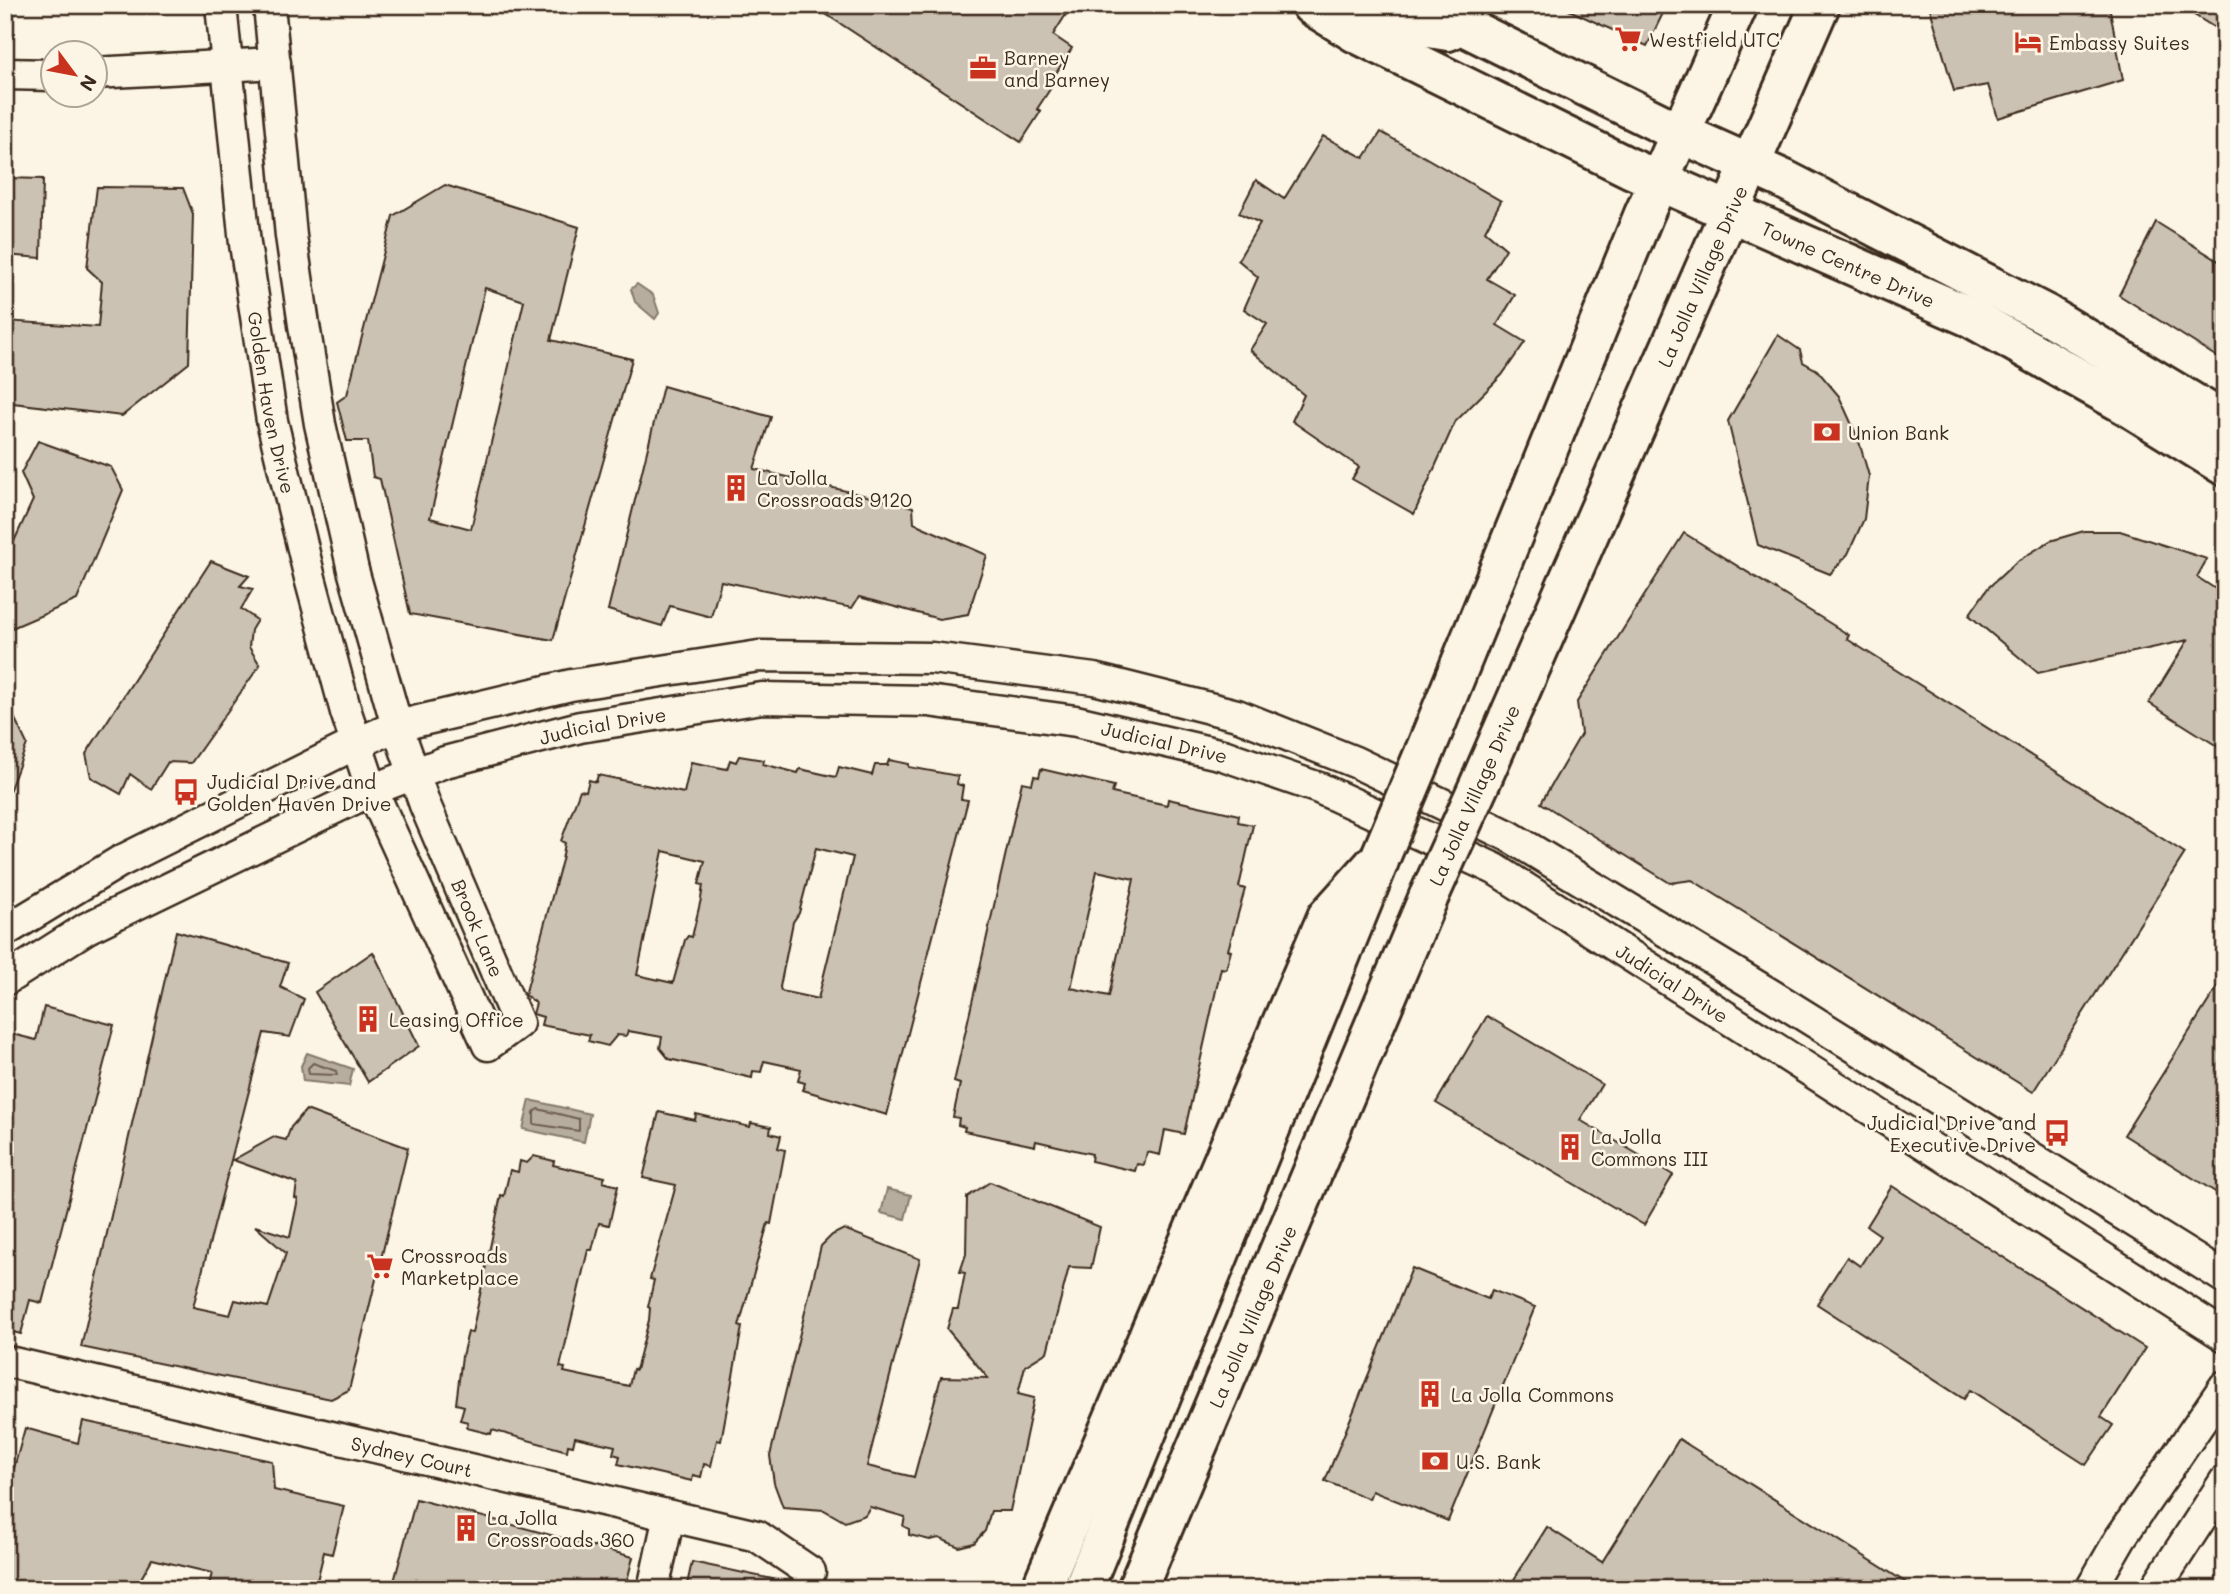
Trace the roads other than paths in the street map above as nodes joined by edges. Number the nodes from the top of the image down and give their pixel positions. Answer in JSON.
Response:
{"nodes":[{"id":1,"x":221,"y":5,"type":"edge"},
{"id":2,"x":269,"y":5,"type":"edge"},
{"id":3,"x":1311,"y":5,"type":"edge"},
{"id":4,"x":1366,"y":5,"type":"edge"},
{"id":5,"x":1421,"y":5,"type":"edge"},
{"id":6,"x":1738,"y":5,"type":"edge"},
{"id":7,"x":1820,"y":5,"type":"edge"},
{"id":8,"x":1481,"y":36,"type":"junction"},
{"id":9,"x":275,"y":63,"type":"junction"},
{"id":10,"x":226,"y":66,"type":"junction"},
{"id":11,"x":108,"y":72,"type":"edge"},
{"id":12,"x":5,"y":74,"type":"edge"},
{"id":13,"x":38,"y":75,"type":"edge"},
{"id":14,"x":1680,"y":133,"type":"junction"},
{"id":15,"x":1749,"y":164,"type":"junction"},
{"id":16,"x":1659,"y":181,"type":"junction"},
{"id":17,"x":1727,"y":212,"type":"junction"},
{"id":18,"x":2225,"y":422,"type":"edge"},
{"id":19,"x":2225,"y":466,"type":"edge"},
{"id":20,"x":397,"y":726,"type":"junction"},
{"id":21,"x":355,"y":744,"type":"junction"},
{"id":22,"x":414,"y":772,"type":"junction"},
{"id":23,"x":372,"y":790,"type":"junction"},
{"id":24,"x":1380,"y":858,"type":"junction"},
{"id":25,"x":5,"y":931,"type":"edge"},
{"id":26,"x":5,"y":979,"type":"edge"},
{"id":27,"x":2225,"y":1278,"type":"edge"},
{"id":28,"x":2225,"y":1336,"type":"edge"},
{"id":29,"x":5,"y":1361,"type":"edge"},
{"id":30,"x":2225,"y":1386,"type":"edge"},
{"id":31,"x":2225,"y":1481,"type":"edge"},
{"id":32,"x":669,"y":1516,"type":"junction"},
{"id":33,"x":810,"y":1572,"type":"dead end"},
{"id":34,"x":653,"y":1589,"type":"edge"},
{"id":35,"x":1041,"y":1589,"type":"edge"},
{"id":36,"x":1083,"y":1589,"type":"edge"},
{"id":37,"x":1137,"y":1589,"type":"edge"},
{"id":38,"x":2091,"y":1589,"type":"edge"},
{"id":39,"x":2155,"y":1589,"type":"edge"}],
"edges":[{"from":1,"to":10,"type":"street","name":"Golden Haven Drive"},
{"from":2,"to":9,"type":"street"},
{"from":3,"to":16,"type":"main road","name":"Towne Centre Drive"},
{"from":4,"to":8,"type":"main road"},
{"from":5,"to":8,"type":"main road","name":"Towne Centre Drive"},
{"from":6,"to":14,"type":"main road"},
{"from":7,"to":15,"type":"main road","name":"La Jolla Village Drive"},
{"from":8,"to":14,"type":"main road","name":"Towne Centre Drive"},
{"from":9,"to":10,"type":"street"},
{"from":9,"to":20,"type":"street"},
{"from":10,"to":11,"type":"street"},
{"from":10,"to":21,"type":"street","name":"Golden Haven Drive"},
{"from":12,"to":13,"type":"street"},
{"from":14,"to":15,"type":"main road","name":"Towne Centre Drive"},
{"from":14,"to":16,"type":"main road"},
{"from":15,"to":17,"type":"main road","name":"La Jolla Village Drive"},
{"from":15,"to":18,"type":"main road","name":"Towne Centre Drive"},
{"from":16,"to":17,"type":"main road","name":"Towne Centre Drive"},
{"from":16,"to":24,"type":"main road","bridge":true},
{"from":17,"to":19,"type":"main road","name":"Towne Centre Drive"},
{"from":17,"to":37,"type":"main road","name":"La Jolla Village Drive","bridge":true},
{"from":20,"to":21,"type":"street"},
{"from":20,"to":22,"type":"street"},
{"from":20,"to":27,"type":"street"},
{"from":21,"to":23,"type":"street","name":"Golden Haven Drive"},
{"from":21,"to":25,"type":"street"},
{"from":22,"to":23,"type":"street","name":"Judicial Drive"},
{"from":22,"to":23,"type":"street","name":"Brook Lane"},
{"from":22,"to":28,"type":"street","name":"Judicial Drive"},
{"from":23,"to":26,"type":"street","name":"Judicial Drive"},
{"from":24,"to":35,"type":"main road"},
{"from":24,"to":36,"type":"main road"},
{"from":29,"to":32,"type":"street","name":"Sydney Court"},
{"from":30,"to":38,"type":"street"},
{"from":31,"to":39,"type":"street"},
{"from":32,"to":33,"type":"street","name":"Sydney Court"},
{"from":32,"to":34,"type":"street"}]}
